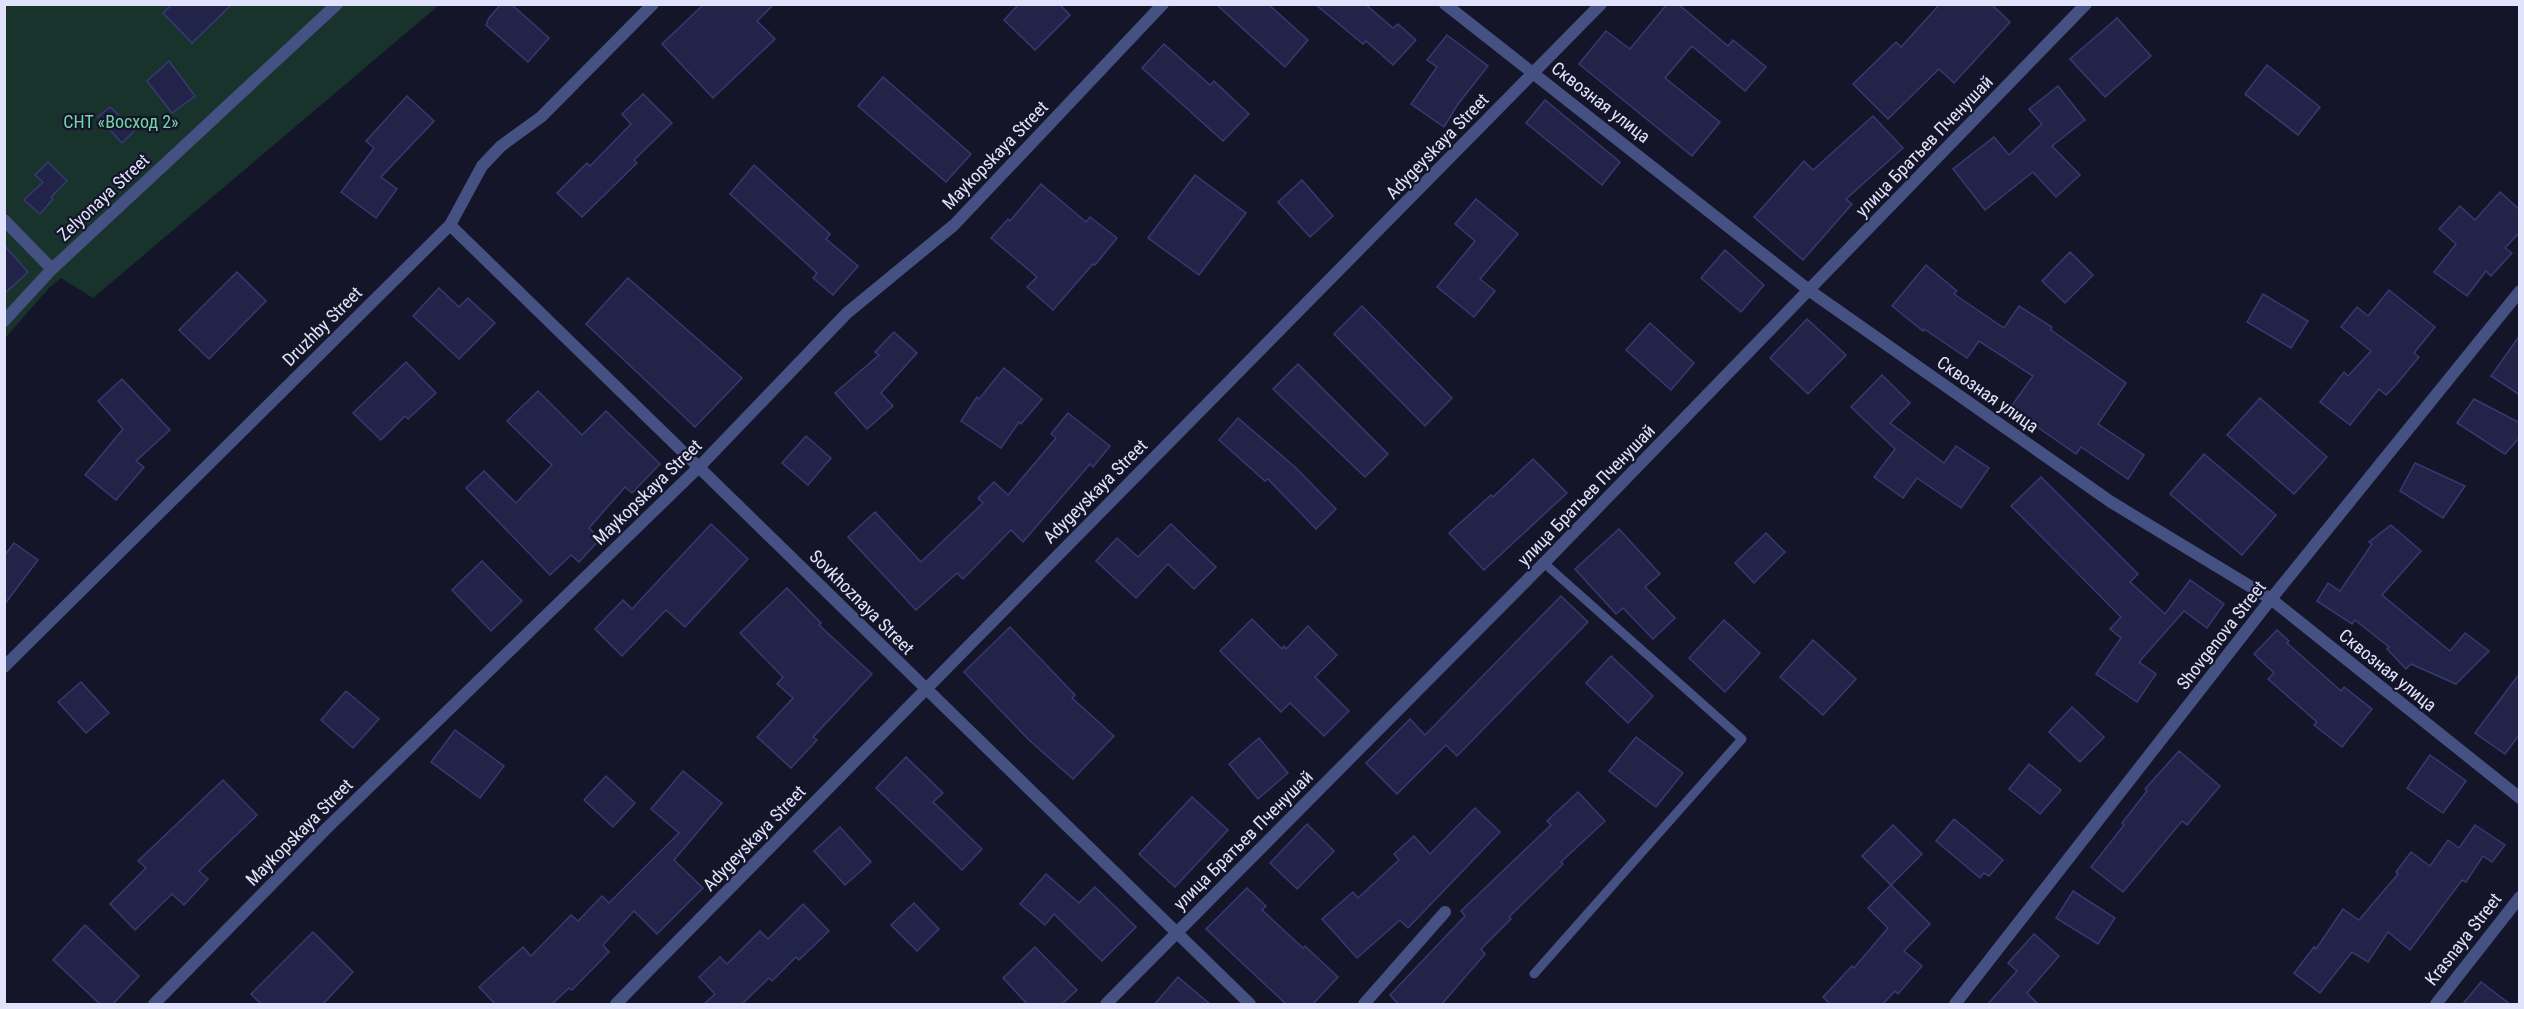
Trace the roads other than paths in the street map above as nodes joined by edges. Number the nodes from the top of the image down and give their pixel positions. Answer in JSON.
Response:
{"nodes":[{"id":1,"x":337,"y":4,"type":"edge"},
{"id":2,"x":653,"y":4,"type":"edge"},
{"id":3,"x":1163,"y":4,"type":"edge"},
{"id":4,"x":1445,"y":4,"type":"edge"},
{"id":5,"x":1601,"y":4,"type":"edge"},
{"id":6,"x":2086,"y":4,"type":"edge"},
{"id":7,"x":1534,"y":72,"type":"junction"},
{"id":8,"x":4,"y":220,"type":"edge"},
{"id":9,"x":450,"y":225,"type":"junction"},
{"id":10,"x":52,"y":269,"type":"junction"},
{"id":11,"x":1810,"y":291,"type":"junction"},
{"id":12,"x":2520,"y":291,"type":"edge"},
{"id":13,"x":4,"y":321,"type":"edge"},
{"id":14,"x":700,"y":466,"type":"junction"},
{"id":15,"x":1544,"y":563,"type":"junction"},
{"id":16,"x":2271,"y":599,"type":"junction"},
{"id":17,"x":4,"y":667,"type":"edge"},
{"id":18,"x":924,"y":689,"type":"junction"},
{"id":19,"x":2520,"y":798,"type":"edge"},
{"id":20,"x":2520,"y":897,"type":"edge"},
{"id":21,"x":1445,"y":912,"type":"dead end"},
{"id":22,"x":1175,"y":934,"type":"junction"},
{"id":23,"x":1534,"y":974,"type":"dead end"},
{"id":24,"x":154,"y":1005,"type":"edge"},
{"id":25,"x":616,"y":1005,"type":"edge"},
{"id":26,"x":1106,"y":1005,"type":"edge"},
{"id":27,"x":1250,"y":1005,"type":"edge"},
{"id":28,"x":1364,"y":1005,"type":"edge"},
{"id":29,"x":1955,"y":1005,"type":"edge"},
{"id":30,"x":2436,"y":1005,"type":"edge"}],
"edges":[{"from":1,"to":10,"type":"street","name":"Zelyonaya Street"},
{"from":2,"to":9,"type":"street","name":"Druzhby Street"},
{"from":3,"to":14,"type":"street","name":"Maykopskaya Street"},
{"from":4,"to":7,"type":"street","name":"Сквозная улица"},
{"from":5,"to":7,"type":"street","name":"Adygeyskaya Street"},
{"from":6,"to":11,"type":"street","name":"улица Братьев Пченушай"},
{"from":7,"to":11,"type":"street","name":"Сквозная улица"},
{"from":7,"to":18,"type":"street","name":"Adygeyskaya Street"},
{"from":8,"to":10,"type":"street"},
{"from":9,"to":14,"type":"street","name":"Sovkhoznaya Street"},
{"from":9,"to":17,"type":"street","name":"Druzhby Street"},
{"from":10,"to":13,"type":"street","name":"Zelyonaya Street"},
{"from":11,"to":15,"type":"street","name":"улица Братьев Пченушай"},
{"from":11,"to":16,"type":"street","name":"Сквозная улица"},
{"from":12,"to":16,"type":"street","name":"Shovgenova Street"},
{"from":14,"to":18,"type":"street","name":"Sovkhoznaya Street"},
{"from":14,"to":24,"type":"street","name":"Maykopskaya Street"},
{"from":15,"to":22,"type":"street","name":"улица Братьев Пченушай"},
{"from":15,"to":23,"type":"lane"},
{"from":16,"to":19,"type":"street","name":"Сквозная улица"},
{"from":16,"to":29,"type":"street","name":"Shovgenova Street"},
{"from":18,"to":22,"type":"street","name":"Sovkhoznaya Street"},
{"from":18,"to":25,"type":"street","name":"Adygeyskaya Street"},
{"from":20,"to":30,"type":"street","name":"Krasnaya Street"},
{"from":21,"to":28,"type":"street"},
{"from":22,"to":26,"type":"street","name":"улица Братьев Пченушай"},
{"from":22,"to":27,"type":"street","name":"Sovkhoznaya Street"}]}
